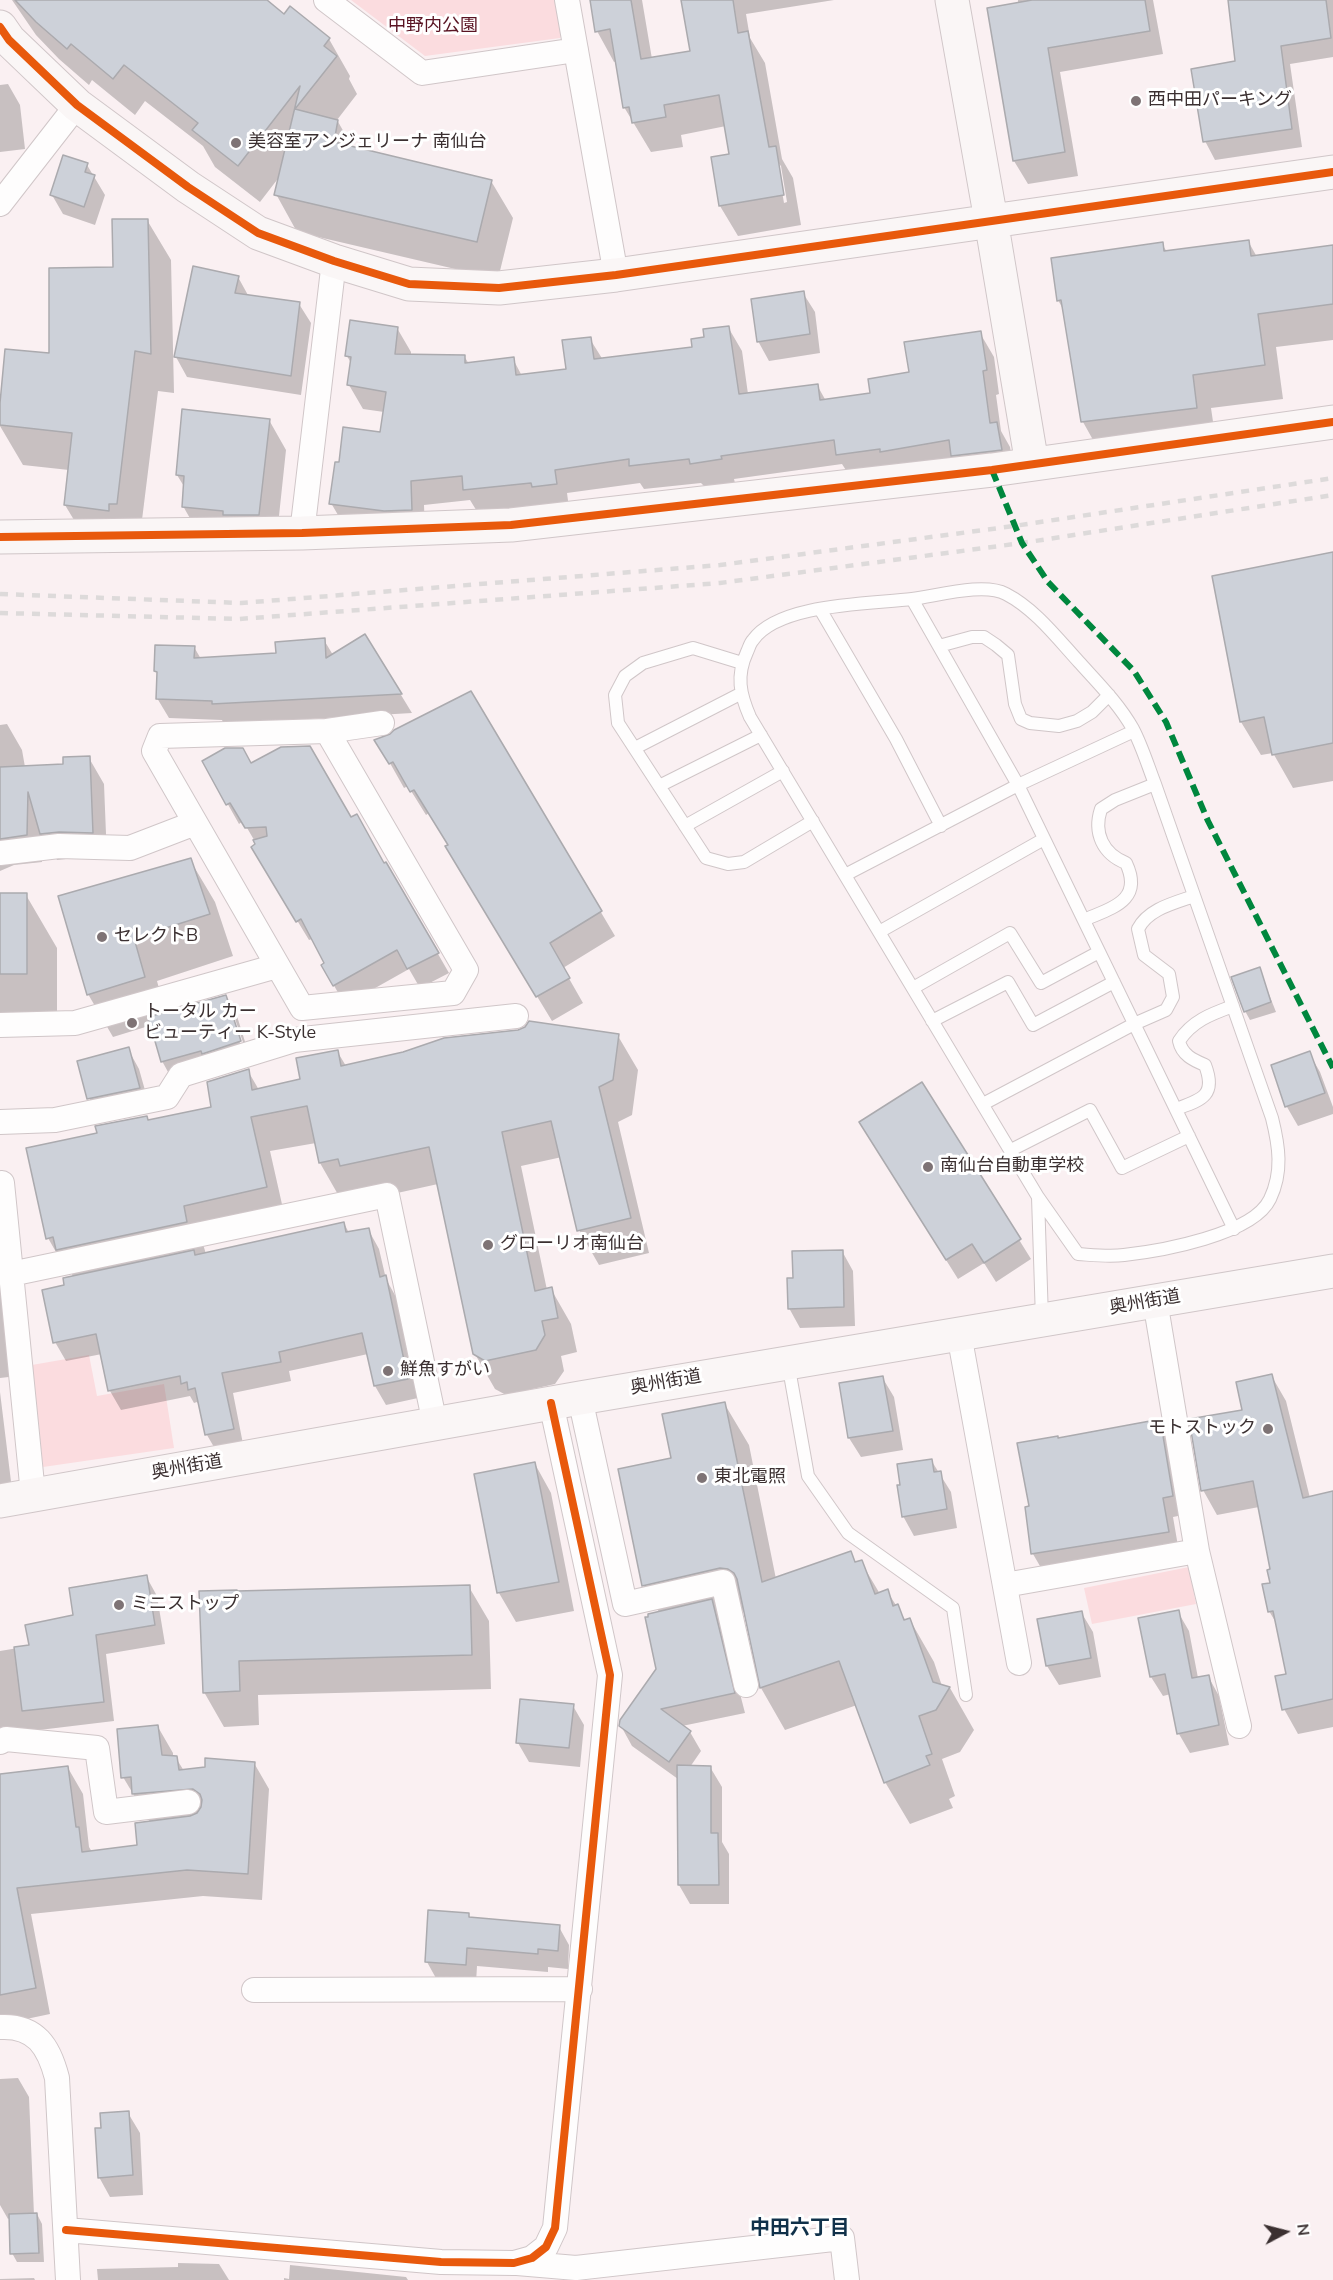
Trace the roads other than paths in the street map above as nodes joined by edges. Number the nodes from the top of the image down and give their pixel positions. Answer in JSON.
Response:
{"nodes":[{"id":1,"x":326,"y":0,"type":"edge"},
{"id":2,"x":567,"y":0,"type":"edge"},
{"id":3,"x":951,"y":0,"type":"edge"},
{"id":4,"x":0,"y":27,"type":"edge"},
{"id":5,"x":576,"y":50,"type":"junction"},
{"id":6,"x":78,"y":105,"type":"junction"},
{"id":7,"x":1333,"y":172,"type":"edge"},
{"id":8,"x":0,"y":204,"type":"edge"},
{"id":9,"x":992,"y":220,"type":"junction"},
{"id":10,"x":334,"y":261,"type":"junction"},
{"id":11,"x":616,"y":275,"type":"junction"},
{"id":12,"x":1333,"y":422,"type":"edge"},
{"id":13,"x":1032,"y":464,"type":"junction"},
{"id":14,"x":302,"y":533,"type":"junction"},
{"id":15,"x":0,"y":537,"type":"edge"},
{"id":16,"x":912,"y":599,"type":"junction"},
{"id":17,"x":820,"y":609,"type":"junction"},
{"id":18,"x":939,"y":646,"type":"junction"},
{"id":19,"x":742,"y":663,"type":"junction"},
{"id":20,"x":740,"y":694,"type":"junction"},
{"id":21,"x":1109,"y":695,"type":"junction"},
{"id":22,"x":382,"y":723,"type":"dead end"},
{"id":23,"x":327,"y":731,"type":"junction"},
{"id":24,"x":1134,"y":731,"type":"junction"},
{"id":25,"x":761,"y":735,"type":"junction"},
{"id":26,"x":634,"y":748,"type":"junction"},
{"id":27,"x":783,"y":771,"type":"junction"},
{"id":28,"x":1155,"y":784,"type":"junction"},
{"id":29,"x":1018,"y":785,"type":"junction"},
{"id":30,"x":659,"y":786,"type":"junction"},
{"id":31,"x":813,"y":821,"type":"junction"},
{"id":32,"x":195,"y":823,"type":"junction"},
{"id":33,"x":685,"y":826,"type":"junction"},
{"id":34,"x":941,"y":826,"type":"junction"},
{"id":35,"x":1044,"y":838,"type":"junction"},
{"id":36,"x":0,"y":853,"type":"edge"},
{"id":37,"x":845,"y":875,"type":"junction"},
{"id":38,"x":1194,"y":896,"type":"junction"},
{"id":39,"x":1084,"y":920,"type":"junction"},
{"id":40,"x":879,"y":932,"type":"junction"},
{"id":41,"x":1099,"y":952,"type":"junction"},
{"id":42,"x":277,"y":966,"type":"junction"},
{"id":43,"x":1114,"y":982,"type":"junction"},
{"id":44,"x":913,"y":988,"type":"junction"},
{"id":45,"x":1233,"y":1006,"type":"junction"},
{"id":46,"x":516,"y":1016,"type":"dead end"},
{"id":47,"x":933,"y":1021,"type":"junction"},
{"id":48,"x":1134,"y":1024,"type":"junction"},
{"id":49,"x":0,"y":1025,"type":"edge"},
{"id":50,"x":983,"y":1104,"type":"junction"},
{"id":51,"x":1176,"y":1109,"type":"junction"},
{"id":52,"x":0,"y":1122,"type":"edge"},
{"id":53,"x":1189,"y":1136,"type":"junction"},
{"id":54,"x":1011,"y":1150,"type":"junction"},
{"id":55,"x":2,"y":1183,"type":"dead end"},
{"id":56,"x":1038,"y":1197,"type":"junction"},
{"id":57,"x":1234,"y":1229,"type":"junction"},
{"id":58,"x":1333,"y":1271,"type":"edge"},
{"id":59,"x":11,"y":1274,"type":"junction"},
{"id":60,"x":1155,"y":1301,"type":"junction"},
{"id":61,"x":1042,"y":1320,"type":"junction"},
{"id":62,"x":959,"y":1334,"type":"junction"},
{"id":63,"x":788,"y":1362,"type":"junction"},
{"id":64,"x":565,"y":1400,"type":"junction"},
{"id":65,"x":435,"y":1424,"type":"junction"},
{"id":66,"x":33,"y":1494,"type":"junction"},
{"id":67,"x":0,"y":1501,"type":"edge"},
{"id":68,"x":1197,"y":1551,"type":"junction"},
{"id":69,"x":1005,"y":1585,"type":"junction"},
{"id":70,"x":1019,"y":1663,"type":"dead end"},
{"id":71,"x":746,"y":1685,"type":"dead end"},
{"id":72,"x":966,"y":1695,"type":"dead end"},
{"id":73,"x":1239,"y":1726,"type":"dead end"},
{"id":74,"x":0,"y":1742,"type":"edge"},
{"id":75,"x":188,"y":1802,"type":"dead end"},
{"id":76,"x":580,"y":1989,"type":"junction"},
{"id":77,"x":254,"y":1990,"type":"dead end"},
{"id":78,"x":0,"y":2028,"type":"edge"},
{"id":79,"x":66,"y":2230,"type":"junction"},
{"id":80,"x":514,"y":2263,"type":"junction"},
{"id":81,"x":440,"y":2271,"type":"edge"},
{"id":82,"x":586,"y":2274,"type":"edge"},
{"id":83,"x":68,"y":2280,"type":"edge"},
{"id":84,"x":847,"y":2280,"type":"edge"}],
"edges":[{"from":1,"to":5,"type":"street"},
{"from":2,"to":5,"type":"street"},
{"from":3,"to":9,"type":"street"},
{"from":4,"to":6,"type":"street"},
{"from":5,"to":11,"type":"street"},
{"from":6,"to":8,"type":"street"},
{"from":6,"to":10,"type":"street"},
{"from":7,"to":9,"type":"street"},
{"from":9,"to":11,"type":"street"},
{"from":9,"to":13,"type":"street"},
{"from":10,"to":11,"type":"street"},
{"from":10,"to":14,"type":"street"},
{"from":12,"to":13,"type":"street"},
{"from":13,"to":14,"type":"street"},
{"from":14,"to":15,"type":"street"},
{"from":16,"to":17,"type":"lane"},
{"from":16,"to":18,"type":"lane"},
{"from":16,"to":21,"type":"lane"},
{"from":17,"to":19,"type":"lane"},
{"from":17,"to":34,"type":"lane"},
{"from":18,"to":21,"type":"lane"},
{"from":18,"to":29,"type":"lane"},
{"from":19,"to":20,"type":"lane"},
{"from":19,"to":26,"type":"lane"},
{"from":20,"to":25,"type":"lane"},
{"from":20,"to":26,"type":"lane"},
{"from":21,"to":24,"type":"lane"},
{"from":22,"to":23,"type":"street"},
{"from":23,"to":32,"type":"street"},
{"from":23,"to":42,"type":"street"},
{"from":24,"to":28,"type":"lane"},
{"from":24,"to":29,"type":"lane"},
{"from":25,"to":27,"type":"lane"},
{"from":25,"to":30,"type":"lane"},
{"from":26,"to":30,"type":"lane"},
{"from":27,"to":31,"type":"lane"},
{"from":27,"to":33,"type":"lane"},
{"from":28,"to":38,"type":"lane"},
{"from":28,"to":39,"type":"lane"},
{"from":29,"to":34,"type":"lane"},
{"from":29,"to":35,"type":"lane"},
{"from":30,"to":33,"type":"lane"},
{"from":31,"to":33,"type":"lane"},
{"from":31,"to":37,"type":"lane"},
{"from":32,"to":36,"type":"street"},
{"from":32,"to":42,"type":"street"},
{"from":34,"to":37,"type":"lane"},
{"from":35,"to":39,"type":"lane"},
{"from":35,"to":40,"type":"lane"},
{"from":37,"to":40,"type":"lane"},
{"from":38,"to":45,"type":"lane"},
{"from":38,"to":48,"type":"lane"},
{"from":39,"to":41,"type":"lane"},
{"from":40,"to":44,"type":"lane"},
{"from":41,"to":43,"type":"lane"},
{"from":41,"to":44,"type":"lane"},
{"from":42,"to":49,"type":"street"},
{"from":43,"to":47,"type":"lane"},
{"from":43,"to":48,"type":"lane"},
{"from":44,"to":47,"type":"lane"},
{"from":45,"to":51,"type":"lane"},
{"from":45,"to":57,"type":"lane"},
{"from":46,"to":52,"type":"street"},
{"from":47,"to":50,"type":"lane"},
{"from":48,"to":50,"type":"lane"},
{"from":48,"to":51,"type":"lane"},
{"from":50,"to":54,"type":"lane"},
{"from":51,"to":53,"type":"lane"},
{"from":53,"to":54,"type":"lane"},
{"from":53,"to":57,"type":"lane"},
{"from":54,"to":56,"type":"lane"},
{"from":55,"to":59,"type":"street"},
{"from":56,"to":57,"type":"lane"},
{"from":56,"to":61,"type":"lane"},
{"from":58,"to":60,"type":"street","name":"奥州街道"},
{"from":59,"to":65,"type":"street"},
{"from":59,"to":66,"type":"street"},
{"from":60,"to":61,"type":"street","name":"奥州街道"},
{"from":60,"to":68,"type":"street"},
{"from":61,"to":62,"type":"street","name":"奥州街道"},
{"from":62,"to":63,"type":"street","name":"奥州街道"},
{"from":62,"to":69,"type":"street"},
{"from":63,"to":64,"type":"street","name":"奥州街道"},
{"from":63,"to":72,"type":"lane"},
{"from":64,"to":65,"type":"street","name":"奥州街道"},
{"from":64,"to":71,"type":"street"},
{"from":64,"to":76,"type":"street"},
{"from":65,"to":66,"type":"street","name":"奥州街道"},
{"from":66,"to":67,"type":"street","name":"奥州街道"},
{"from":68,"to":69,"type":"street"},
{"from":68,"to":73,"type":"street"},
{"from":69,"to":70,"type":"street"},
{"from":74,"to":75,"type":"street"},
{"from":76,"to":77,"type":"street"},
{"from":76,"to":80,"type":"street"},
{"from":78,"to":79,"type":"street"},
{"from":79,"to":81,"type":"street"},
{"from":79,"to":83,"type":"street"},
{"from":80,"to":81,"type":"street"},
{"from":80,"to":82,"type":"street"},
{"from":82,"to":84,"type":"street"}]}
